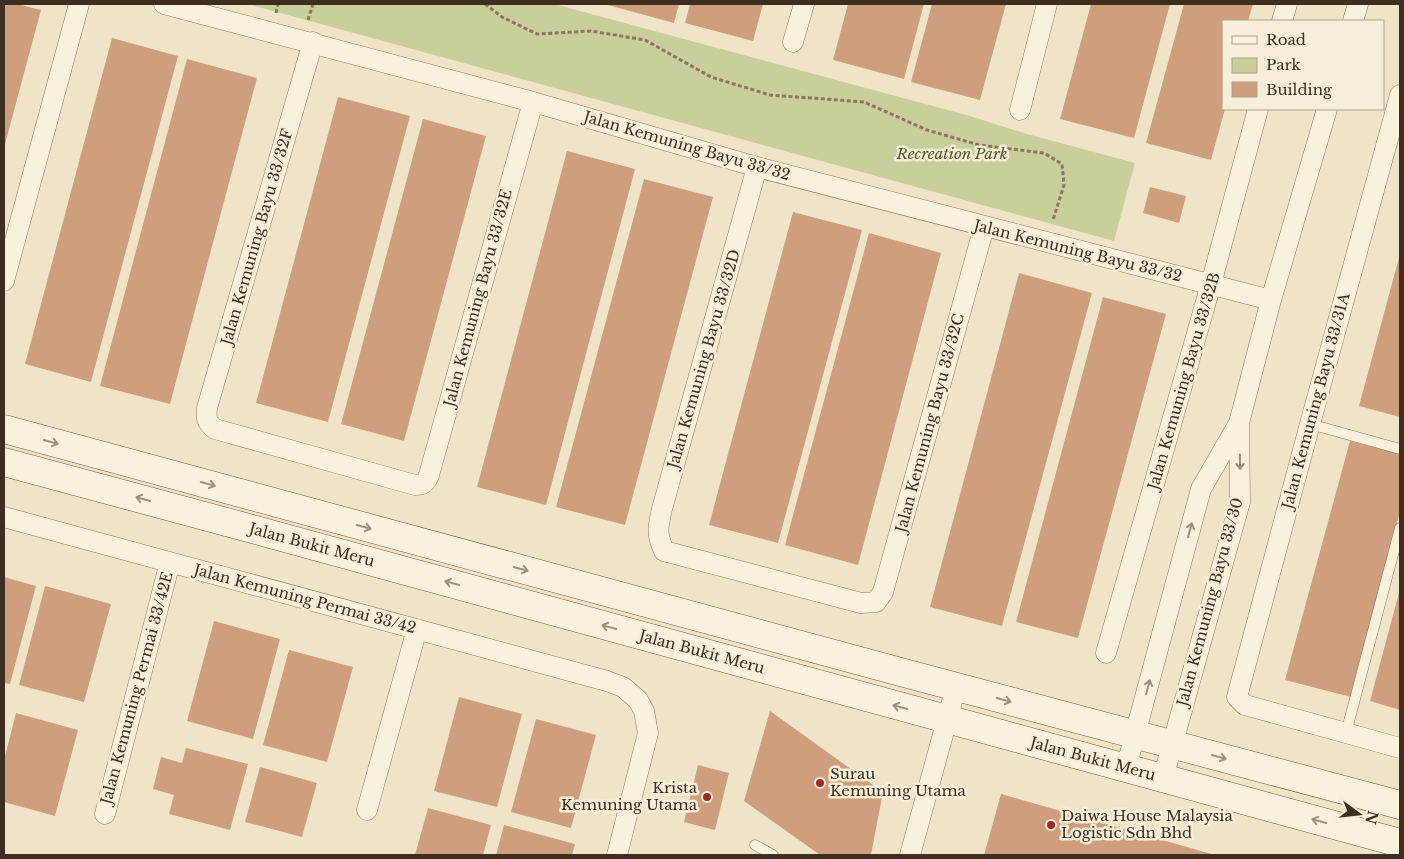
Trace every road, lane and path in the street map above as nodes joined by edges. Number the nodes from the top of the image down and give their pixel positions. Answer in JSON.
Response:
{"nodes":[{"id":1,"x":79,"y":4,"type":"edge"},
{"id":2,"x":164,"y":4,"type":"edge"},
{"id":3,"x":485,"y":4,"type":"edge"},
{"id":4,"x":804,"y":4,"type":"edge"},
{"id":5,"x":1047,"y":4,"type":"edge"},
{"id":6,"x":1287,"y":4,"type":"edge"},
{"id":7,"x":1358,"y":4,"type":"edge"},
{"id":8,"x":1282,"y":20,"type":"edge"},
{"id":9,"x":1352,"y":20,"type":"edge"},
{"id":10,"x":313,"y":42,"type":"junction"},
{"id":11,"x":793,"y":42,"type":"dead end"},
{"id":12,"x":1400,"y":95,"type":"edge"},
{"id":13,"x":532,"y":102,"type":"junction"},
{"id":14,"x":1020,"y":110,"type":"dead end"},
{"id":15,"x":1258,"y":110,"type":"edge"},
{"id":16,"x":1327,"y":110,"type":"edge"},
{"id":17,"x":757,"y":167,"type":"junction"},
{"id":18,"x":984,"y":227,"type":"junction"},
{"id":19,"x":1046,"y":242,"type":"junction"},
{"id":20,"x":4,"y":281,"type":"edge"},
{"id":21,"x":1211,"y":284,"type":"junction"},
{"id":22,"x":1271,"y":300,"type":"junction"},
{"id":23,"x":1239,"y":423,"type":"junction"},
{"id":24,"x":1310,"y":424,"type":"junction"},
{"id":25,"x":4,"y":429,"type":"edge"},
{"id":26,"x":1400,"y":449,"type":"edge"},
{"id":27,"x":4,"y":462,"type":"edge"},
{"id":28,"x":415,"y":485,"type":"joint"},
{"id":29,"x":4,"y":517,"type":"edge"},
{"id":30,"x":1400,"y":528,"type":"edge"},
{"id":31,"x":170,"y":562,"type":"junction"},
{"id":32,"x":861,"y":603,"type":"joint"},
{"id":33,"x":417,"y":629,"type":"junction"},
{"id":34,"x":1106,"y":653,"type":"dead end"},
{"id":35,"x":956,"y":687,"type":"junction"},
{"id":36,"x":947,"y":720,"type":"junction"},
{"id":37,"x":1346,"y":733,"type":"junction"},
{"id":38,"x":1136,"y":734,"type":"junction"},
{"id":39,"x":1172,"y":744,"type":"junction"},
{"id":40,"x":1400,"y":748,"type":"edge"},
{"id":41,"x":1126,"y":768,"type":"junction"},
{"id":42,"x":1163,"y":778,"type":"junction"},
{"id":43,"x":1400,"y":805,"type":"edge"},
{"id":44,"x":366,"y":810,"type":"dead end"},
{"id":45,"x":105,"y":814,"type":"dead end"},
{"id":46,"x":1400,"y":843,"type":"edge"},
{"id":47,"x":754,"y":845,"type":"dead end"},
{"id":48,"x":617,"y":855,"type":"edge"},
{"id":49,"x":773,"y":855,"type":"edge"},
{"id":50,"x":910,"y":855,"type":"edge"}],
"edges":[{"from":1,"to":20,"type":"street"},
{"from":2,"to":10,"type":"street","name":"Jalan Kemuning Bayu 33/32"},
{"from":3,"to":19,"type":"path"},
{"from":4,"to":11,"type":"street"},
{"from":5,"to":14,"type":"street"},
{"from":6,"to":8,"type":"street"},
{"from":7,"to":9,"type":"street"},
{"from":10,"to":13,"type":"street","name":"Jalan Kemuning Bayu 33/32"},
{"from":10,"to":28,"type":"street","name":"Jalan Kemuning Bayu 33/32F"},
{"from":12,"to":24,"type":"street","name":"Jalan Kemuning Bayu 33/31A"},
{"from":13,"to":17,"type":"street","name":"Jalan Kemuning Bayu 33/32"},
{"from":13,"to":28,"type":"street","name":"Jalan Kemuning Bayu 33/32E"},
{"from":15,"to":21,"type":"street","name":"Jalan Kemuning Bayu 33/32B"},
{"from":16,"to":22,"type":"street","name":"Jalan Kemuning Bayu 33/30"},
{"from":17,"to":18,"type":"street","name":"Jalan Kemuning Bayu 33/32"},
{"from":17,"to":32,"type":"street","name":"Jalan Kemuning Bayu 33/32D"},
{"from":18,"to":19,"type":"street","name":"Jalan Kemuning Bayu 33/32"},
{"from":18,"to":32,"type":"street","name":"Jalan Kemuning Bayu 33/32C"},
{"from":19,"to":21,"type":"street","name":"Jalan Kemuning Bayu 33/32"},
{"from":21,"to":22,"type":"street","name":"Jalan Kemuning Bayu 33/32"},
{"from":21,"to":34,"type":"street","name":"Jalan Kemuning Bayu 33/32B"},
{"from":22,"to":23,"type":"street","name":"Jalan Kemuning Bayu 33/30"},
{"from":38,"to":23,"type":"street","name":"Jalan Kemuning Bayu 33/30","one_way":true},
{"from":23,"to":39,"type":"street","name":"Jalan Kemuning Bayu 33/30","one_way":true},
{"from":24,"to":26,"type":"lane"},
{"from":24,"to":37,"type":"street","name":"Jalan Kemuning Bayu 33/31A"},
{"from":25,"to":35,"type":"main road","name":"Jalan Bukit Meru","one_way":true},
{"from":36,"to":27,"type":"main road","name":"Jalan Bukit Meru","one_way":true},
{"from":29,"to":31,"type":"street","name":"Jalan Kemuning Permai 33/42"},
{"from":30,"to":37,"type":"lane"},
{"from":31,"to":33,"type":"street","name":"Jalan Kemuning Permai 33/42"},
{"from":31,"to":45,"type":"street","name":"Jalan Kemuning Permai 33/42E"},
{"from":33,"to":44,"type":"street"},
{"from":33,"to":48,"type":"street","name":"Jalan Kemuning Permai 33/42"},
{"from":35,"to":36,"type":"street"},
{"from":35,"to":38,"type":"main road","name":"Jalan Bukit Meru","one_way":true},
{"from":36,"to":41,"type":"main road","name":"Jalan Bukit Meru"},
{"from":36,"to":50,"type":"street"},
{"from":37,"to":40,"type":"street"},
{"from":38,"to":39,"type":"main road","name":"Jalan Bukit Meru"},
{"from":38,"to":41,"type":"street","name":"Jalan Kemuning Bayu 33/30"},
{"from":39,"to":42,"type":"street","name":"Jalan Kemuning Bayu 33/30"},
{"from":39,"to":43,"type":"main road","name":"Jalan Bukit Meru","one_way":true},
{"from":41,"to":42,"type":"main road","name":"Jalan Bukit Meru"},
{"from":46,"to":42,"type":"main road","name":"Jalan Bukit Meru","one_way":true},
{"from":47,"to":49,"type":"lane"}]}
